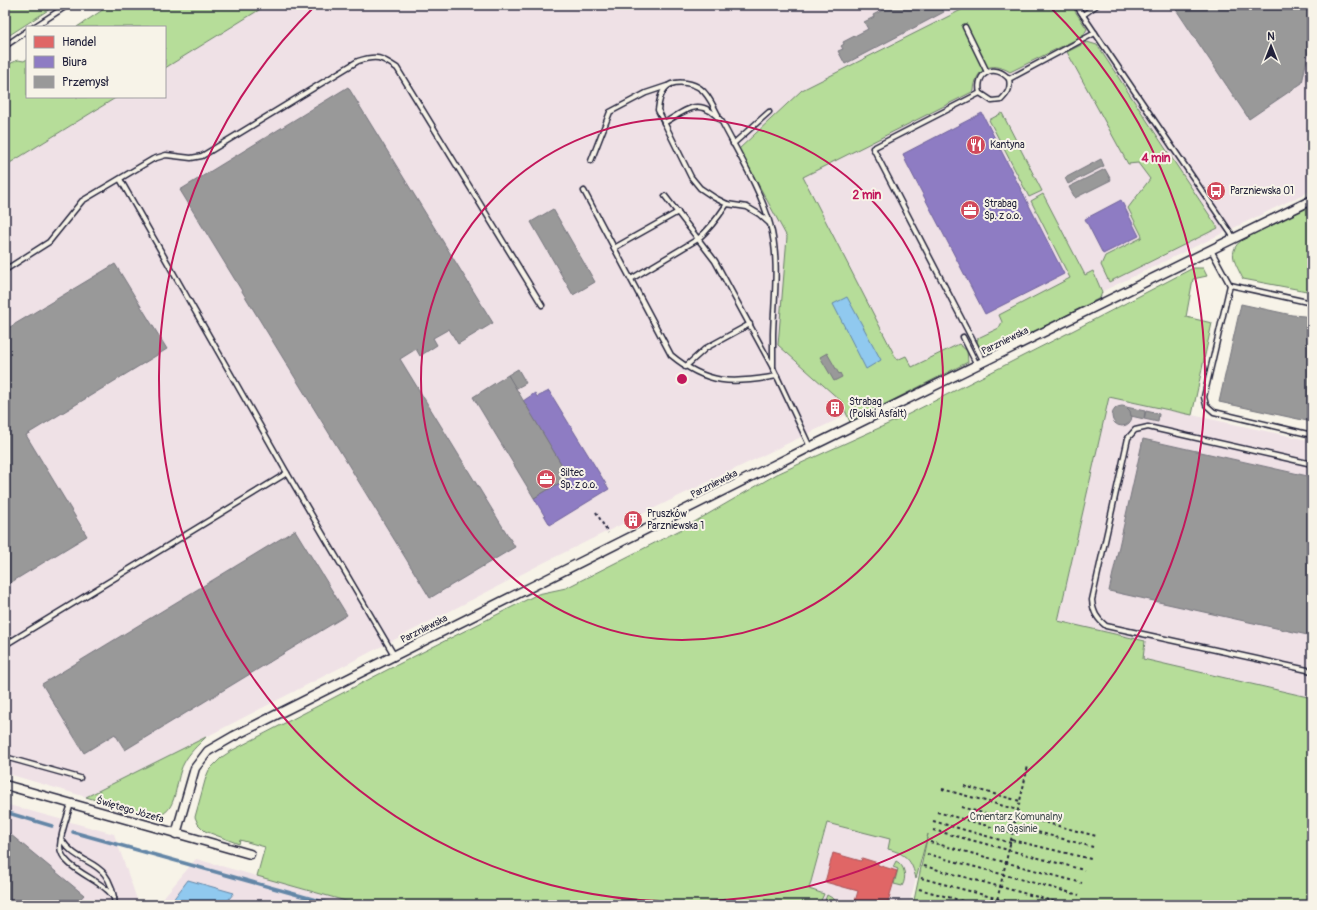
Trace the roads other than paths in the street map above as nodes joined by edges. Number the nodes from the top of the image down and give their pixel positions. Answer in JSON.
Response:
{"nodes":[{"id":1,"x":68,"y":5,"type":"edge"},
{"id":2,"x":1076,"y":5,"type":"edge"},
{"id":3,"x":1097,"y":5,"type":"edge"},
{"id":4,"x":1083,"y":14,"type":"junction"},
{"id":5,"x":36,"y":26,"type":"edge"},
{"id":6,"x":965,"y":27,"type":"dead end"},
{"id":7,"x":26,"y":32,"type":"edge"},
{"id":8,"x":1095,"y":33,"type":"junction"},
{"id":9,"x":5,"y":46,"type":"edge"},
{"id":10,"x":987,"y":72,"type":"junction"},
{"id":11,"x":1009,"y":79,"type":"junction"},
{"id":12,"x":667,"y":85,"type":"junction"},
{"id":13,"x":980,"y":93,"type":"junction"},
{"id":14,"x":769,"y":112,"type":"dead end"},
{"id":15,"x":722,"y":122,"type":"junction"},
{"id":16,"x":664,"y":123,"type":"junction"},
{"id":17,"x":733,"y":144,"type":"junction"},
{"id":18,"x":591,"y":161,"type":"dead end"},
{"id":19,"x":120,"y":179,"type":"junction"},
{"id":20,"x":584,"y":191,"type":"dead end"},
{"id":21,"x":665,"y":196,"type":"dead end"},
{"id":22,"x":1312,"y":200,"type":"edge"},
{"id":23,"x":728,"y":204,"type":"junction"},
{"id":24,"x":678,"y":212,"type":"junction"},
{"id":25,"x":770,"y":224,"type":"junction"},
{"id":26,"x":698,"y":239,"type":"junction"},
{"id":27,"x":1234,"y":239,"type":"junction"},
{"id":28,"x":614,"y":248,"type":"junction"},
{"id":29,"x":1211,"y":250,"type":"junction"},
{"id":30,"x":5,"y":270,"type":"edge"},
{"id":31,"x":631,"y":279,"type":"junction"},
{"id":32,"x":1230,"y":285,"type":"junction"},
{"id":33,"x":1312,"y":303,"type":"edge"},
{"id":34,"x":542,"y":305,"type":"dead end"},
{"id":35,"x":750,"y":324,"type":"junction"},
{"id":36,"x":963,"y":337,"type":"dead end"},
{"id":37,"x":980,"y":364,"type":"junction"},
{"id":38,"x":685,"y":367,"type":"junction"},
{"id":39,"x":773,"y":368,"type":"junction"},
{"id":40,"x":777,"y":376,"type":"junction"},
{"id":41,"x":1312,"y":435,"type":"edge"},
{"id":42,"x":810,"y":447,"type":"junction"},
{"id":43,"x":1312,"y":464,"type":"edge"},
{"id":44,"x":287,"y":473,"type":"junction"},
{"id":45,"x":5,"y":645,"type":"edge"},
{"id":46,"x":394,"y":655,"type":"junction"},
{"id":47,"x":1312,"y":672,"type":"edge"},
{"id":48,"x":5,"y":757,"type":"edge"},
{"id":49,"x":80,"y":778,"type":"dead end"},
{"id":50,"x":5,"y":785,"type":"edge"},
{"id":51,"x":71,"y":804,"type":"junction"},
{"id":52,"x":176,"y":834,"type":"junction"},
{"id":53,"x":61,"y":839,"type":"junction"},
{"id":54,"x":250,"y":854,"type":"dead end"},
{"id":55,"x":114,"y":898,"type":"junction"},
{"id":56,"x":115,"y":905,"type":"edge"}],
"edges":[{"from":1,"to":5,"type":"lane"},
{"from":2,"to":4,"type":"lane"},
{"from":3,"to":4,"type":"lane"},
{"from":4,"to":8,"type":"lane"},
{"from":6,"to":10,"type":"lane"},
{"from":7,"to":9,"type":"lane"},
{"from":8,"to":11,"type":"lane"},
{"from":8,"to":27,"type":"lane"},
{"from":10,"to":11,"type":"lane"},
{"from":10,"to":13,"type":"lane"},
{"from":11,"to":13,"type":"lane"},
{"from":12,"to":15,"type":"lane"},
{"from":12,"to":16,"type":"lane"},
{"from":12,"to":18,"type":"lane"},
{"from":13,"to":37,"type":"lane"},
{"from":14,"to":17,"type":"lane"},
{"from":15,"to":16,"type":"lane"},
{"from":15,"to":17,"type":"lane"},
{"from":16,"to":23,"type":"lane"},
{"from":17,"to":25,"type":"lane"},
{"from":19,"to":30,"type":"lane"},
{"from":19,"to":34,"type":"lane"},
{"from":19,"to":44,"type":"lane"},
{"from":20,"to":28,"type":"lane"},
{"from":21,"to":24,"type":"lane"},
{"from":22,"to":27,"type":"street","name":"Parzniewska"},
{"from":23,"to":25,"type":"lane"},
{"from":23,"to":26,"type":"lane"},
{"from":24,"to":26,"type":"lane"},
{"from":24,"to":28,"type":"lane"},
{"from":25,"to":39,"type":"lane"},
{"from":26,"to":31,"type":"lane"},
{"from":26,"to":35,"type":"lane"},
{"from":27,"to":29,"type":"street","name":"Parzniewska"},
{"from":28,"to":31,"type":"lane"},
{"from":29,"to":32,"type":"lane"},
{"from":29,"to":37,"type":"street","name":"Parzniewska"},
{"from":31,"to":38,"type":"lane"},
{"from":32,"to":33,"type":"lane"},
{"from":32,"to":41,"type":"lane"},
{"from":35,"to":38,"type":"lane"},
{"from":35,"to":39,"type":"lane"},
{"from":36,"to":37,"type":"lane"},
{"from":37,"to":42,"type":"street","name":"Parzniewska"},
{"from":38,"to":40,"type":"lane"},
{"from":39,"to":40,"type":"lane"},
{"from":40,"to":42,"type":"lane"},
{"from":42,"to":46,"type":"street","name":"Parzniewska"},
{"from":43,"to":47,"type":"lane"},
{"from":44,"to":45,"type":"lane"},
{"from":44,"to":46,"type":"lane"},
{"from":46,"to":52,"type":"street","name":"Parzniewska"},
{"from":48,"to":49,"type":"lane"},
{"from":50,"to":51,"type":"street","name":"Świętego Józefa"},
{"from":51,"to":52,"type":"street","name":"Świętego Józefa"},
{"from":51,"to":53,"type":"lane"},
{"from":52,"to":54,"type":"street","name":"Świętego Józefa"},
{"from":53,"to":55,"type":"lane"},
{"from":53,"to":55,"type":"lane"},
{"from":55,"to":56,"type":"lane"}]}
